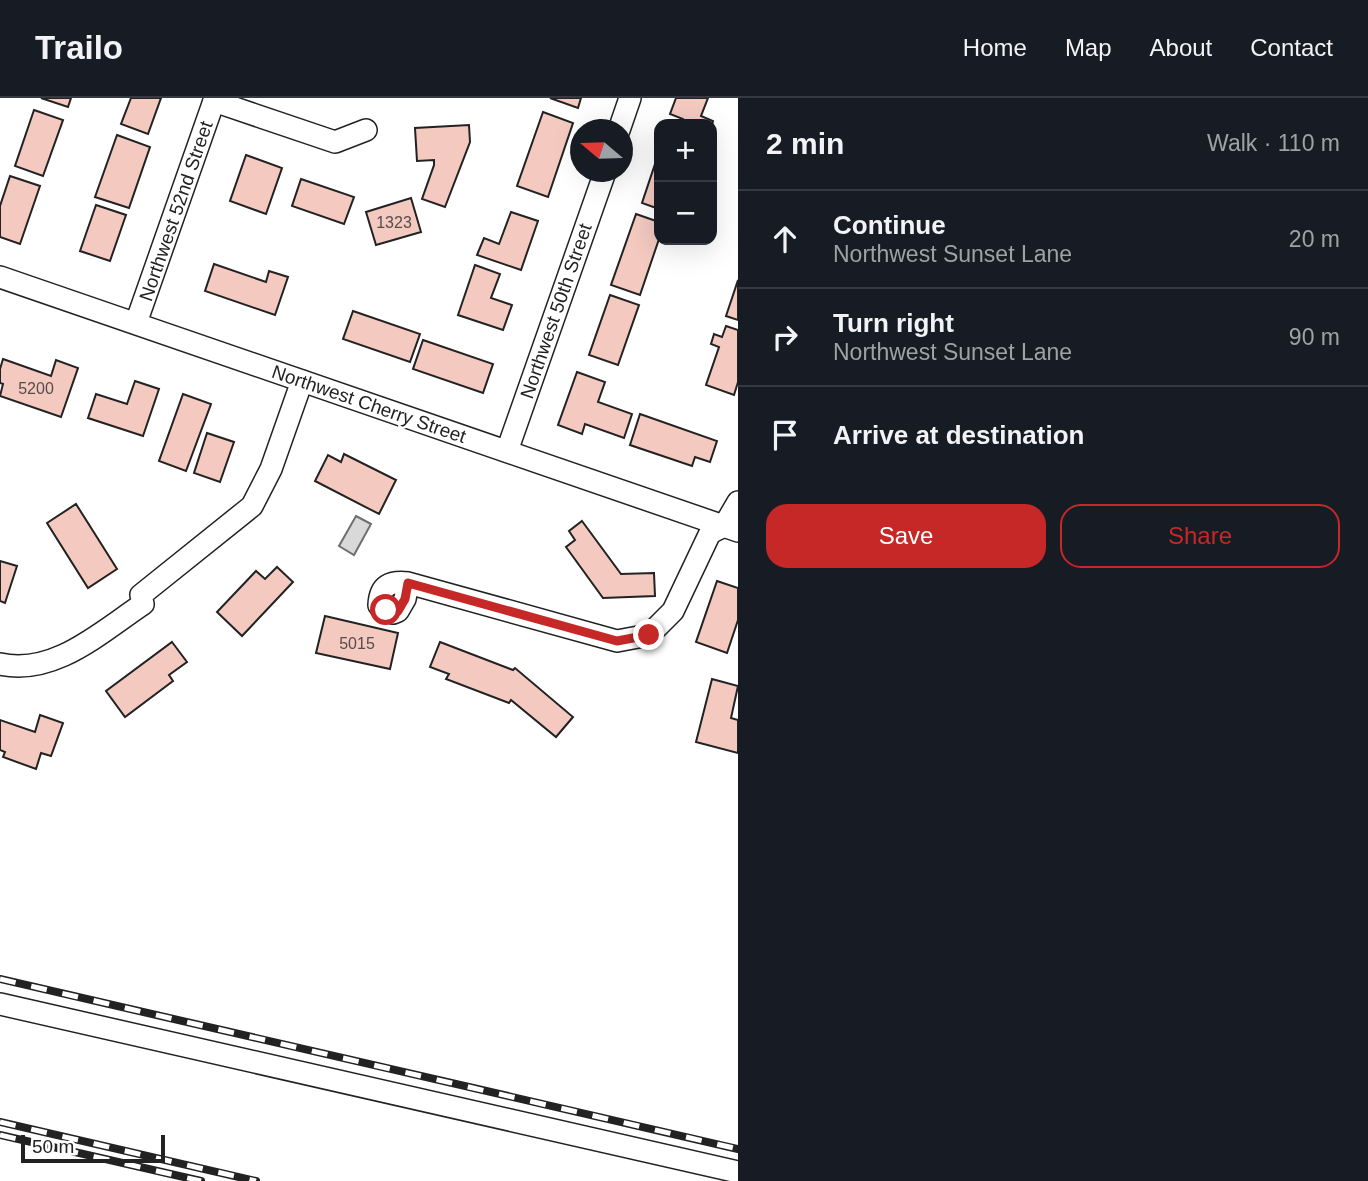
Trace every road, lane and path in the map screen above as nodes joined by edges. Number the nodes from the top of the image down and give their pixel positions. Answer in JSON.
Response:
{"nodes":[{"id":1,"x":630,"y":98,"type":"edge"},
{"id":2,"x":215,"y":100,"type":"edge"},
{"id":3,"x":623,"y":119,"type":"edge"},
{"id":4,"x":366,"y":130,"type":"dead end"},
{"id":5,"x":601,"y":182,"type":"edge"},
{"id":6,"x":0,"y":276,"type":"edge"},
{"id":7,"x":136,"y":323,"type":"junction"},
{"id":8,"x":302,"y":381,"type":"junction"},
{"id":9,"x":507,"y":451,"type":"junction"},
{"id":10,"x":738,"y":502,"type":"edge"},
{"id":11,"x":731,"y":528,"type":"edge"},
{"id":12,"x":408,"y":583,"type":"dead end"},
{"id":13,"x":0,"y":664,"type":"edge"},
{"id":14,"x":0,"y":1004,"type":"edge"},
{"id":15,"x":738,"y":1172,"type":"edge"}],
"edges":[{"from":1,"to":3,"type":"street"},
{"from":2,"to":4,"type":"street"},
{"from":2,"to":7,"type":"street","name":"Northwest 52nd Street"},
{"from":5,"to":9,"type":"street","name":"Northwest 50th Street"},
{"from":6,"to":7,"type":"street","name":"Northwest Cherry Street"},
{"from":7,"to":8,"type":"street","name":"Northwest Cherry Street"},
{"from":8,"to":9,"type":"street","name":"Northwest Cherry Street"},
{"from":8,"to":13,"type":"street"},
{"from":9,"to":11,"type":"street","name":"Northwest Cherry Street"},
{"from":10,"to":11,"type":"street"},
{"from":11,"to":12,"type":"street"},
{"from":14,"to":15,"type":"street"}]}
